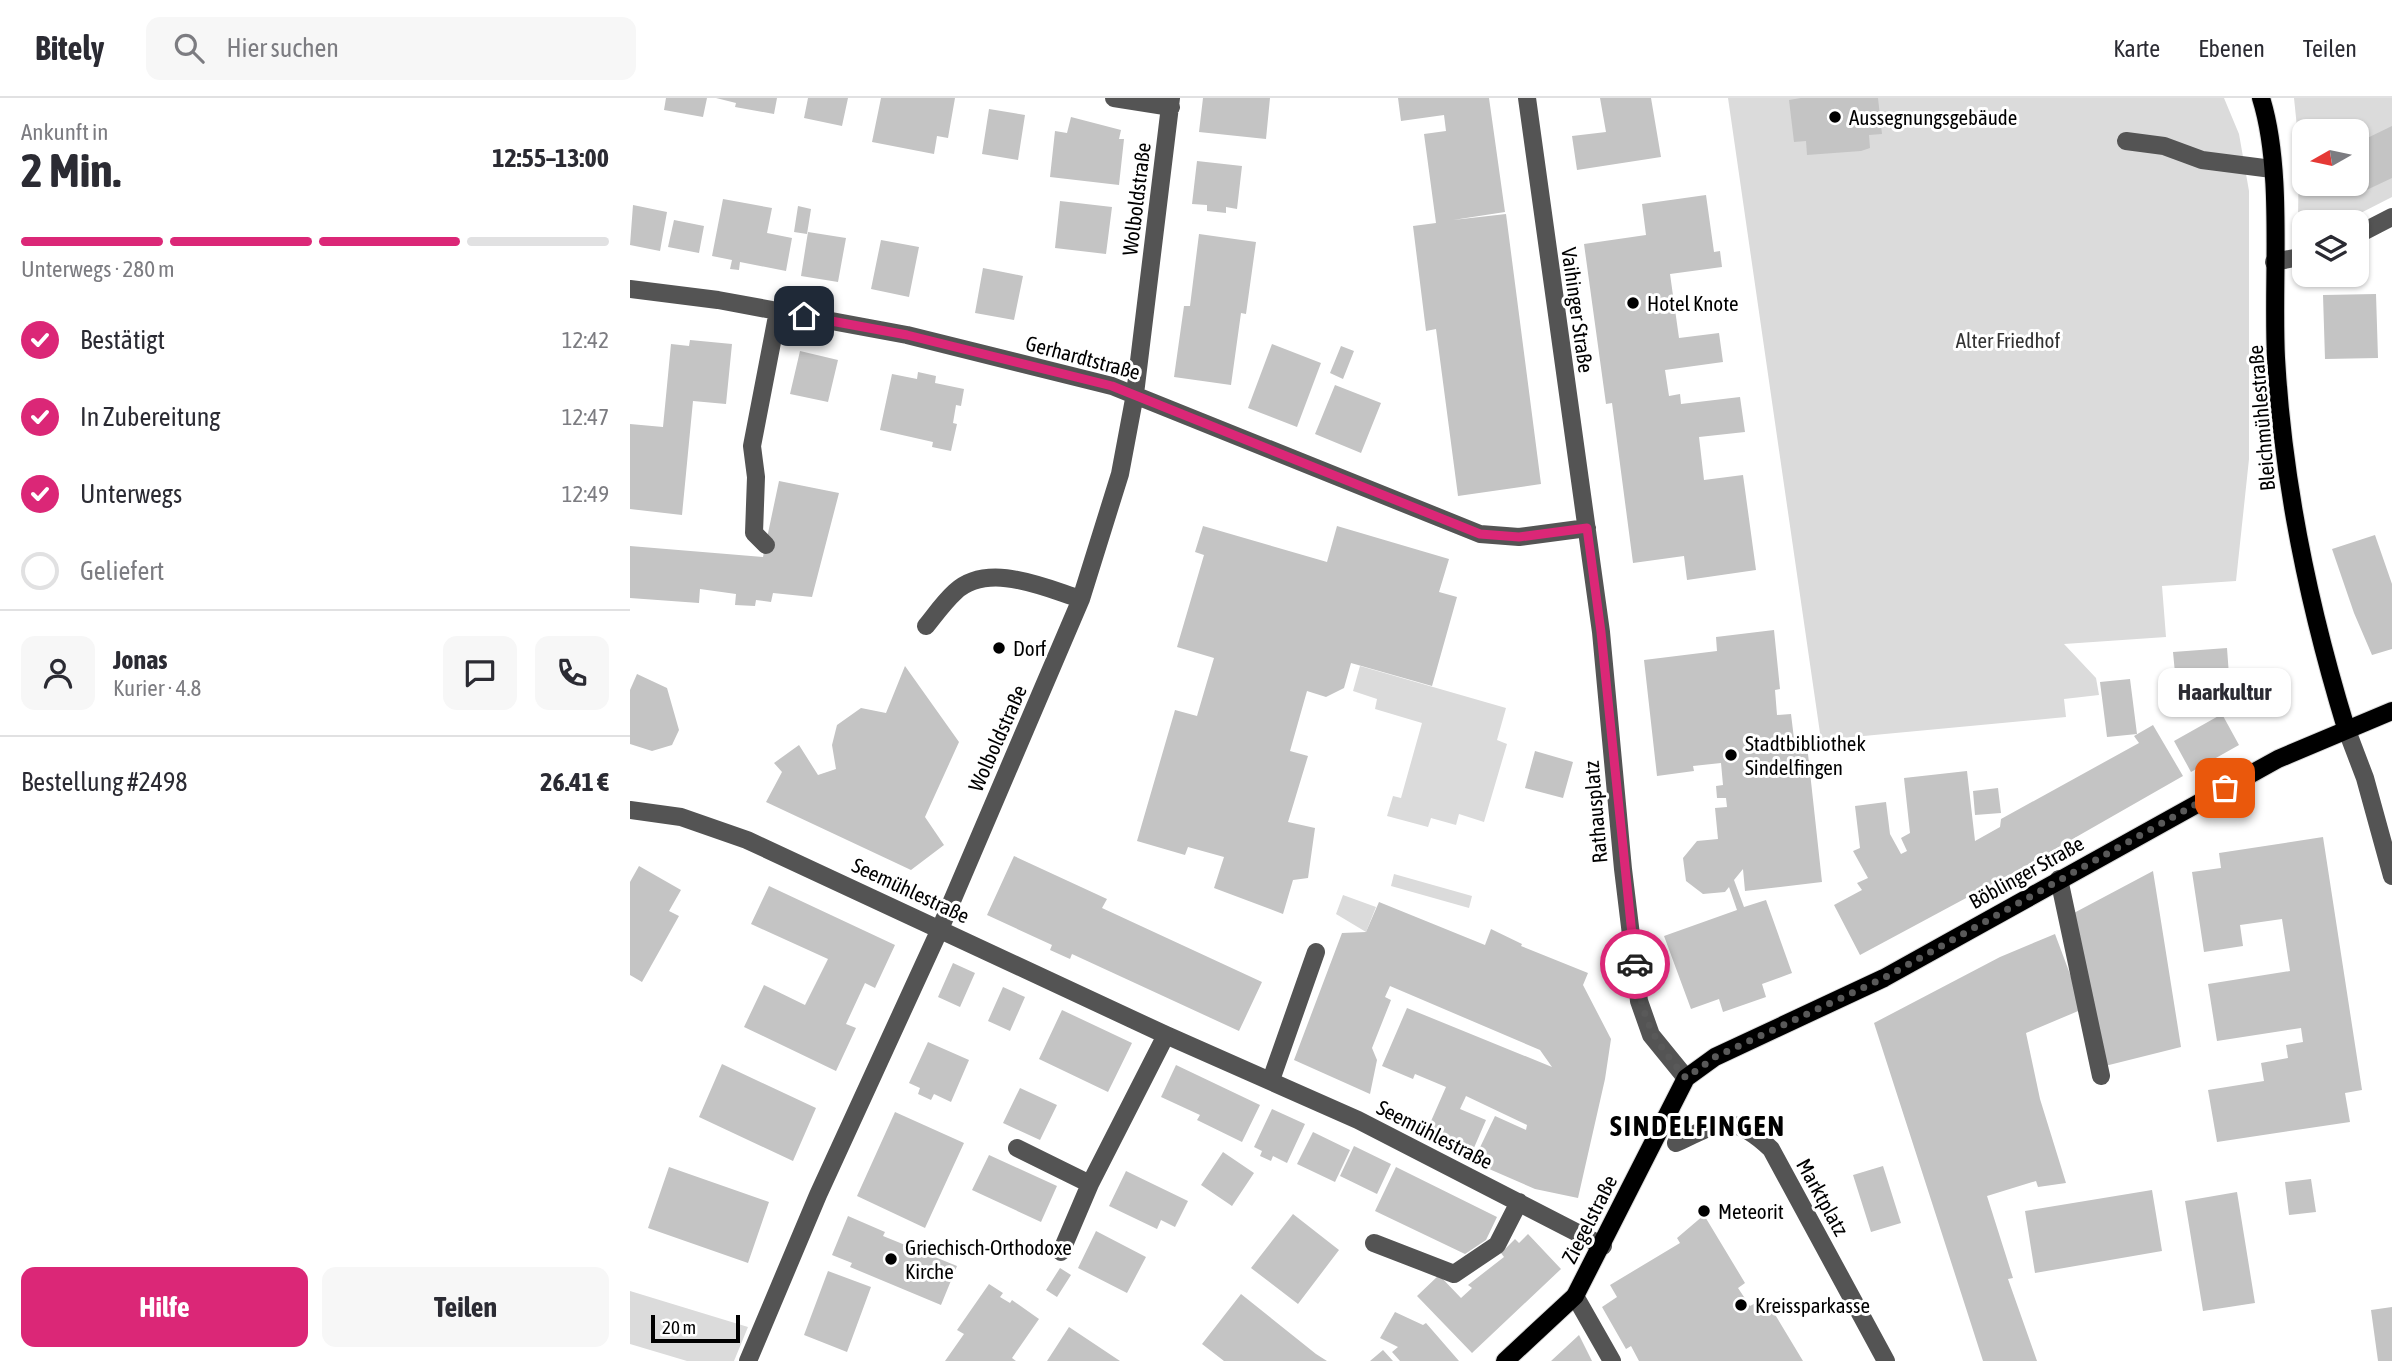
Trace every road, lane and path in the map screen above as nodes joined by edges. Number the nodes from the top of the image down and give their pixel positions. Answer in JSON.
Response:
{"nodes":[{"id":1,"x":1114,"y":98,"type":"edge"},
{"id":2,"x":1527,"y":98,"type":"edge"},
{"id":3,"x":2261,"y":98,"type":"edge"},
{"id":4,"x":1171,"y":102,"type":"edge"},
{"id":5,"x":2126,"y":141,"type":"dead end"},
{"id":6,"x":2272,"y":169,"type":"junction"},
{"id":7,"x":2392,"y":217,"type":"edge"},
{"id":8,"x":2369,"y":229,"type":"edge"},
{"id":9,"x":2292,"y":259,"type":"edge"},
{"id":10,"x":2274,"y":262,"type":"junction"},
{"id":11,"x":630,"y":289,"type":"edge"},
{"id":12,"x":778,"y":311,"type":"junction"},
{"id":13,"x":1135,"y":394,"type":"junction"},
{"id":14,"x":1587,"y":528,"type":"junction"},
{"id":15,"x":766,"y":545,"type":"dead end"},
{"id":16,"x":1081,"y":599,"type":"junction"},
{"id":17,"x":926,"y":626,"type":"dead end"},
{"id":18,"x":2392,"y":711,"type":"edge"},
{"id":19,"x":2346,"y":728,"type":"junction"},
{"id":20,"x":630,"y":810,"type":"edge"},
{"id":21,"x":2392,"y":876,"type":"edge"},
{"id":22,"x":2060,"y":879,"type":"junction"},
{"id":23,"x":940,"y":929,"type":"junction"},
{"id":24,"x":1316,"y":952,"type":"dead end"},
{"id":25,"x":1166,"y":1035,"type":"junction"},
{"id":26,"x":2101,"y":1076,"type":"dead end"},
{"id":27,"x":1686,"y":1078,"type":"junction"},
{"id":28,"x":1271,"y":1080,"type":"junction"},
{"id":29,"x":1676,"y":1143,"type":"dead end"},
{"id":30,"x":1017,"y":1148,"type":"dead end"},
{"id":31,"x":1090,"y":1184,"type":"junction"},
{"id":32,"x":1519,"y":1202,"type":"junction"},
{"id":33,"x":1374,"y":1243,"type":"dead end"},
{"id":34,"x":1603,"y":1246,"type":"junction"},
{"id":35,"x":1061,"y":1252,"type":"dead end"},
{"id":36,"x":1575,"y":1296,"type":"junction"},
{"id":37,"x":1595,"y":1329,"type":"junction"},
{"id":38,"x":748,"y":1361,"type":"edge"},
{"id":39,"x":1505,"y":1361,"type":"edge"},
{"id":40,"x":1599,"y":1361,"type":"edge"},
{"id":41,"x":1612,"y":1361,"type":"edge"},
{"id":42,"x":1886,"y":1361,"type":"edge"}],
"edges":[{"from":1,"to":4,"type":"street"},
{"from":2,"to":14,"type":"street","name":"Vaihinger Straße"},
{"from":3,"to":6,"type":"main road","name":"Bleichmühlestraße"},
{"from":4,"to":13,"type":"street","name":"Wolboldstraße"},
{"from":5,"to":6,"type":"street"},
{"from":6,"to":10,"type":"main road","name":"Bleichmühlestraße"},
{"from":7,"to":8,"type":"street"},
{"from":9,"to":10,"type":"street"},
{"from":10,"to":19,"type":"main road","name":"Bleichmühlestraße"},
{"from":11,"to":12,"type":"street","name":"Gerhardtstraße"},
{"from":12,"to":13,"type":"street","name":"Gerhardtstraße"},
{"from":12,"to":15,"type":"street"},
{"from":13,"to":14,"type":"street","name":"Gerhardtstraße"},
{"from":13,"to":16,"type":"street","name":"Wolboldstraße"},
{"from":14,"to":27,"type":"street","name":"Rathausplatz"},
{"from":16,"to":17,"type":"street"},
{"from":16,"to":23,"type":"street","name":"Wolboldstraße"},
{"from":18,"to":19,"type":"main road","name":"Böblinger Straße"},
{"from":19,"to":21,"type":"street"},
{"from":19,"to":22,"type":"main road","name":"Böblinger Straße"},
{"from":20,"to":23,"type":"street","name":"Seemühlestraße"},
{"from":22,"to":26,"type":"street"},
{"from":22,"to":27,"type":"main road","name":"Böblinger Straße"},
{"from":23,"to":25,"type":"street","name":"Seemühlestraße"},
{"from":23,"to":38,"type":"street","name":"Wolboldstraße"},
{"from":24,"to":28,"type":"street"},
{"from":25,"to":28,"type":"street","name":"Seemühlestraße"},
{"from":25,"to":31,"type":"street"},
{"from":27,"to":34,"type":"main road","name":"Ziegelstraße"},
{"from":28,"to":32,"type":"street","name":"Seemühlestraße"},
{"from":29,"to":42,"type":"street","name":"Marktplatz"},
{"from":30,"to":31,"type":"street"},
{"from":31,"to":35,"type":"street"},
{"from":32,"to":33,"type":"street"},
{"from":32,"to":34,"type":"street","name":"Seemühlestraße"},
{"from":34,"to":36,"type":"main road","name":"Ziegelstraße"},
{"from":36,"to":37,"type":"street"},
{"from":36,"to":39,"type":"main road","name":"Ziegelstraße"},
{"from":37,"to":40,"type":"street"},
{"from":37,"to":41,"type":"street"}]}
